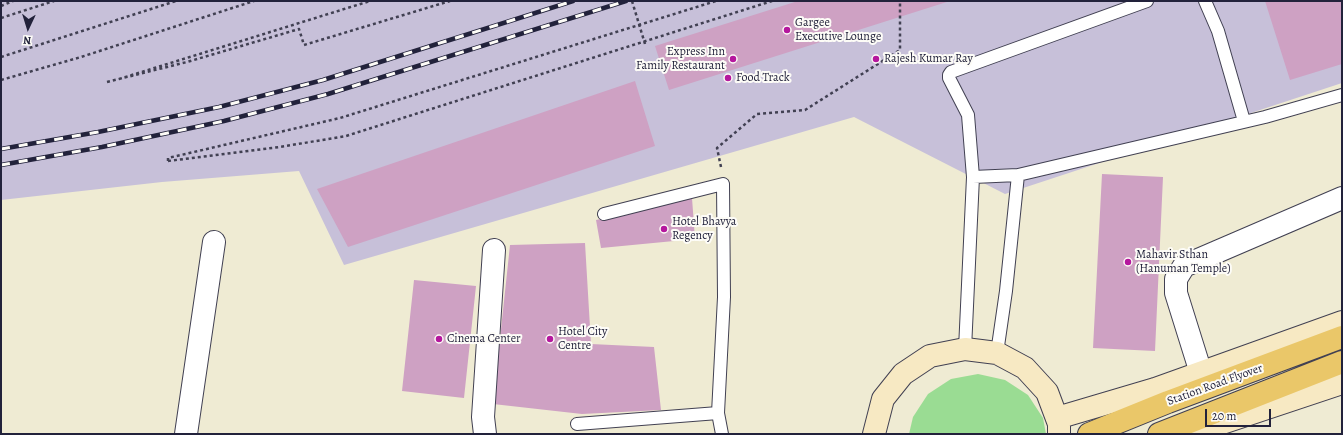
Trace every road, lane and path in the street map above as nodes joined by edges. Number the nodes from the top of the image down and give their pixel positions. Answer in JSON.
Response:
{"nodes":[{"id":1,"x":13,"y":1,"type":"edge"},
{"id":2,"x":54,"y":1,"type":"edge"},
{"id":3,"x":176,"y":1,"type":"edge"},
{"id":4,"x":254,"y":1,"type":"edge"},
{"id":5,"x":370,"y":1,"type":"edge"},
{"id":6,"x":450,"y":1,"type":"edge"},
{"id":7,"x":632,"y":1,"type":"edge"},
{"id":8,"x":716,"y":1,"type":"edge"},
{"id":9,"x":772,"y":1,"type":"edge"},
{"id":10,"x":900,"y":1,"type":"edge"},
{"id":11,"x":1147,"y":1,"type":"edge"},
{"id":12,"x":1204,"y":1,"type":"edge"},
{"id":13,"x":1,"y":6,"type":"edge"},
{"id":14,"x":1,"y":18,"type":"edge"},
{"id":15,"x":645,"y":44,"type":"dead end"},
{"id":16,"x":1,"y":57,"type":"edge"},
{"id":17,"x":1,"y":80,"type":"edge"},
{"id":18,"x":1342,"y":95,"type":"edge"},
{"id":19,"x":1244,"y":121,"type":"junction"},
{"id":20,"x":1018,"y":175,"type":"junction"},
{"id":21,"x":973,"y":177,"type":"junction"},
{"id":22,"x":723,"y":184,"type":"junction"},
{"id":23,"x":1342,"y":198,"type":"edge"},
{"id":24,"x":604,"y":214,"type":"dead end"},
{"id":25,"x":214,"y":242,"type":"dead end"},
{"id":26,"x":494,"y":250,"type":"dead end"},
{"id":27,"x":1342,"y":322,"type":"edge"},
{"id":28,"x":1342,"y":337,"type":"edge"},
{"id":29,"x":965,"y":349,"type":"junction"},
{"id":30,"x":997,"y":353,"type":"junction"},
{"id":31,"x":1342,"y":362,"type":"edge"},
{"id":32,"x":1201,"y":373,"type":"junction"},
{"id":33,"x":1342,"y":383,"type":"edge"},
{"id":34,"x":718,"y":413,"type":"junction"},
{"id":35,"x":577,"y":424,"type":"dead end"},
{"id":36,"x":1058,"y":426,"type":"edge"},
{"id":37,"x":186,"y":434,"type":"edge"},
{"id":38,"x":485,"y":434,"type":"edge"},
{"id":39,"x":722,"y":434,"type":"edge"},
{"id":40,"x":874,"y":434,"type":"edge"},
{"id":41,"x":1088,"y":434,"type":"edge"},
{"id":42,"x":1160,"y":434,"type":"edge"},
{"id":43,"x":1199,"y":434,"type":"edge"}],
"edges":[{"from":1,"to":13,"type":"path"},
{"from":2,"to":14,"type":"path"},
{"from":3,"to":16,"type":"path"},
{"from":4,"to":17,"type":"path"},
{"from":5,"to":6,"type":"path"},
{"from":7,"to":15,"type":"path","bridge":true},
{"from":8,"to":9,"type":"path"},
{"from":10,"to":22,"type":"path"},
{"from":11,"to":21,"type":"lane"},
{"from":12,"to":19,"type":"lane"},
{"from":18,"to":19,"type":"lane"},
{"from":19,"to":20,"type":"lane"},
{"from":20,"to":21,"type":"lane"},
{"from":20,"to":30,"type":"lane"},
{"from":21,"to":29,"type":"lane"},
{"from":22,"to":24,"type":"lane"},
{"from":22,"to":34,"type":"lane"},
{"from":23,"to":32,"type":"street"},
{"from":25,"to":37,"type":"street"},
{"from":26,"to":38,"type":"street"},
{"from":27,"to":32,"type":"main road"},
{"from":28,"to":41,"type":"main road","name":"Station Road Flyover"},
{"from":29,"to":30,"type":"main road"},
{"from":29,"to":40,"type":"main road"},
{"from":30,"to":36,"type":"main road"},
{"from":31,"to":42,"type":"main road","name":"Station Road Flyover"},
{"from":32,"to":36,"type":"main road"},
{"from":33,"to":43,"type":"main road"},
{"from":34,"to":35,"type":"lane"},
{"from":34,"to":39,"type":"lane"}]}
